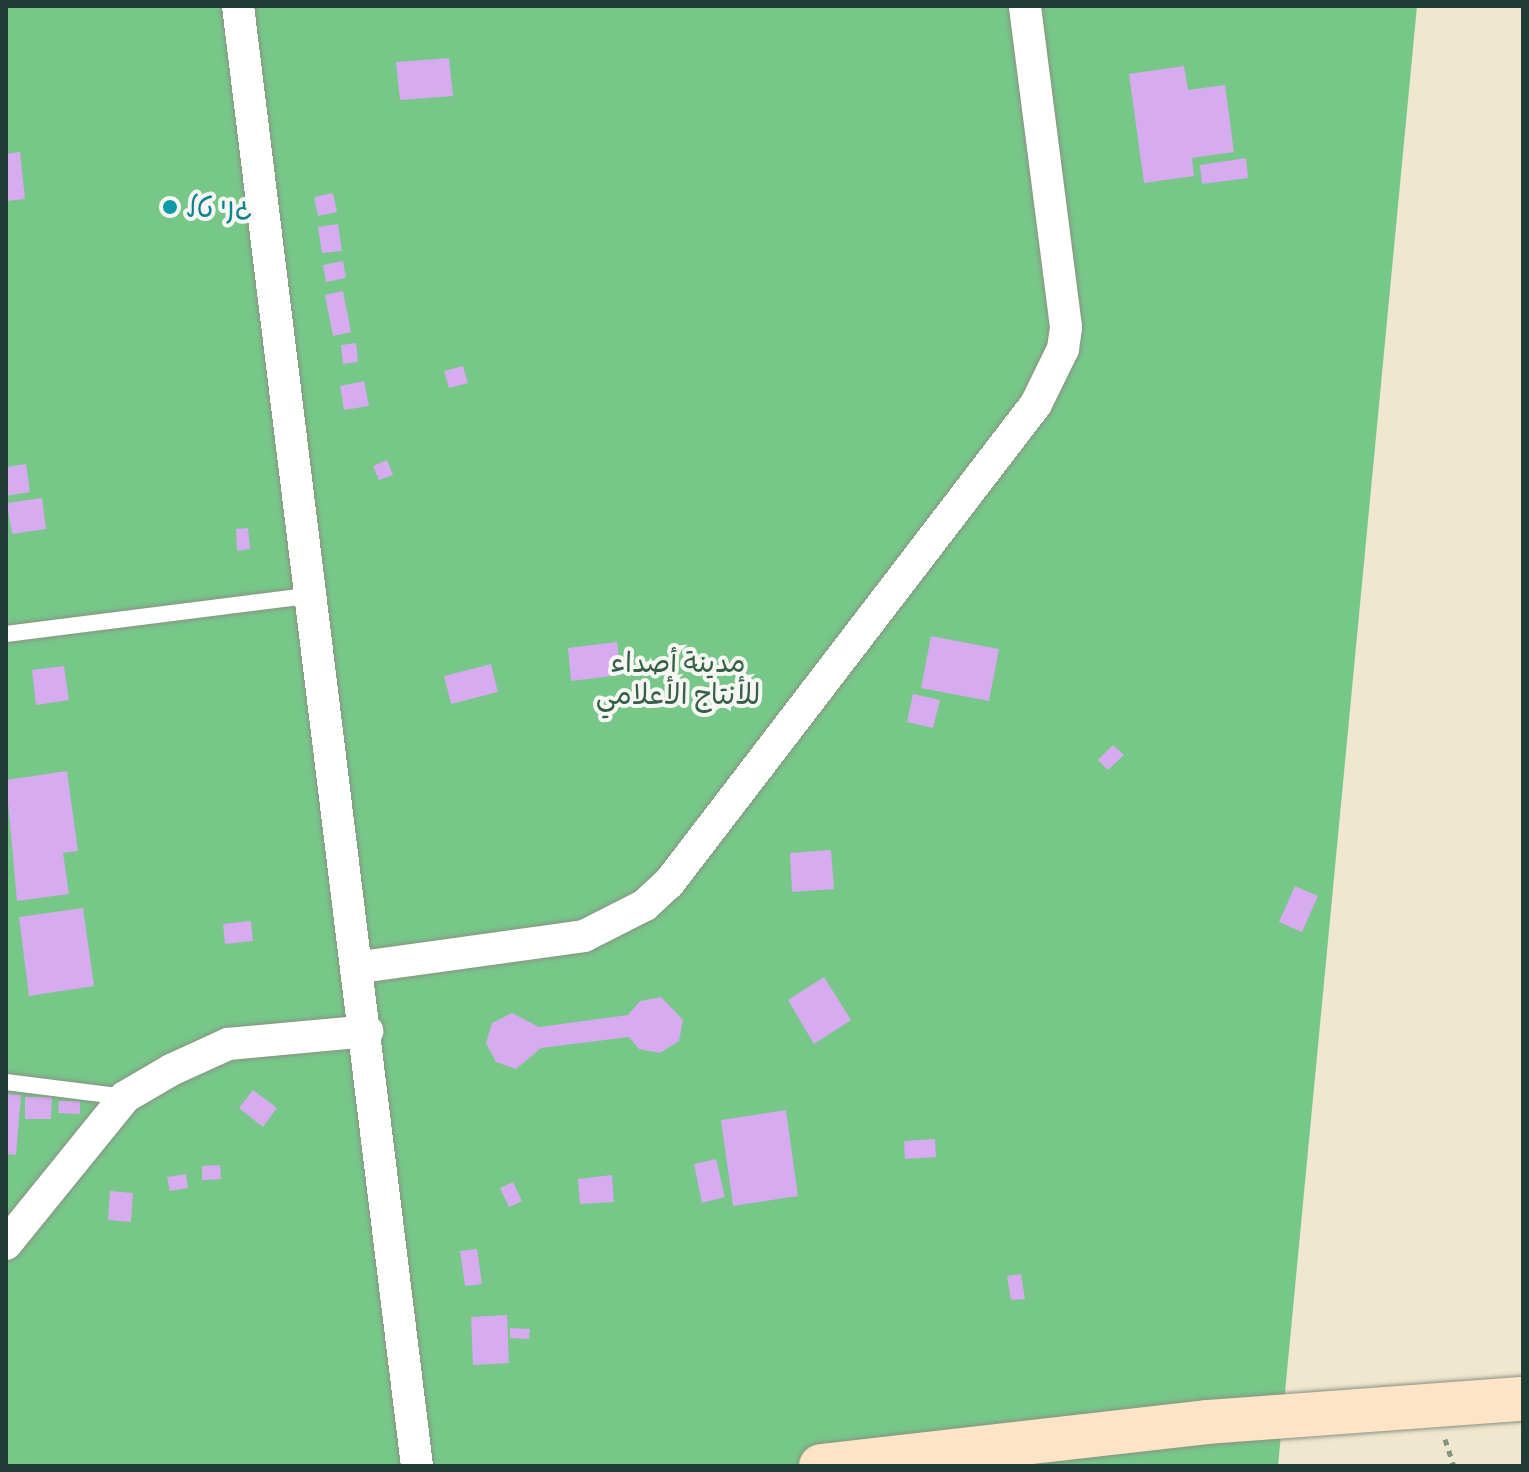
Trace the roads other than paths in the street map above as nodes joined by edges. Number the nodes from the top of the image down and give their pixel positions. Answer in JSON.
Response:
{"nodes":[{"id":1,"x":238,"y":6,"type":"edge"},
{"id":2,"x":1025,"y":6,"type":"edge"},
{"id":3,"x":313,"y":595,"type":"junction"},
{"id":4,"x":6,"y":634,"type":"edge"},
{"id":5,"x":361,"y":967,"type":"junction"},
{"id":6,"x":367,"y":1031,"type":"junction"},
{"id":7,"x":6,"y":1082,"type":"edge"},
{"id":8,"x":125,"y":1097,"type":"junction"},
{"id":9,"x":6,"y":1244,"type":"edge"},
{"id":10,"x":1523,"y":1399,"type":"edge"},
{"id":11,"x":417,"y":1466,"type":"edge"},
{"id":12,"x":821,"y":1466,"type":"edge"}],
"edges":[{"from":1,"to":3,"type":"street"},
{"from":2,"to":5,"type":"street"},
{"from":3,"to":4,"type":"lane"},
{"from":3,"to":5,"type":"street"},
{"from":5,"to":6,"type":"street"},
{"from":6,"to":8,"type":"street"},
{"from":6,"to":11,"type":"street"},
{"from":7,"to":8,"type":"lane"},
{"from":8,"to":9,"type":"street"},
{"from":10,"to":12,"type":"main road"}]}
